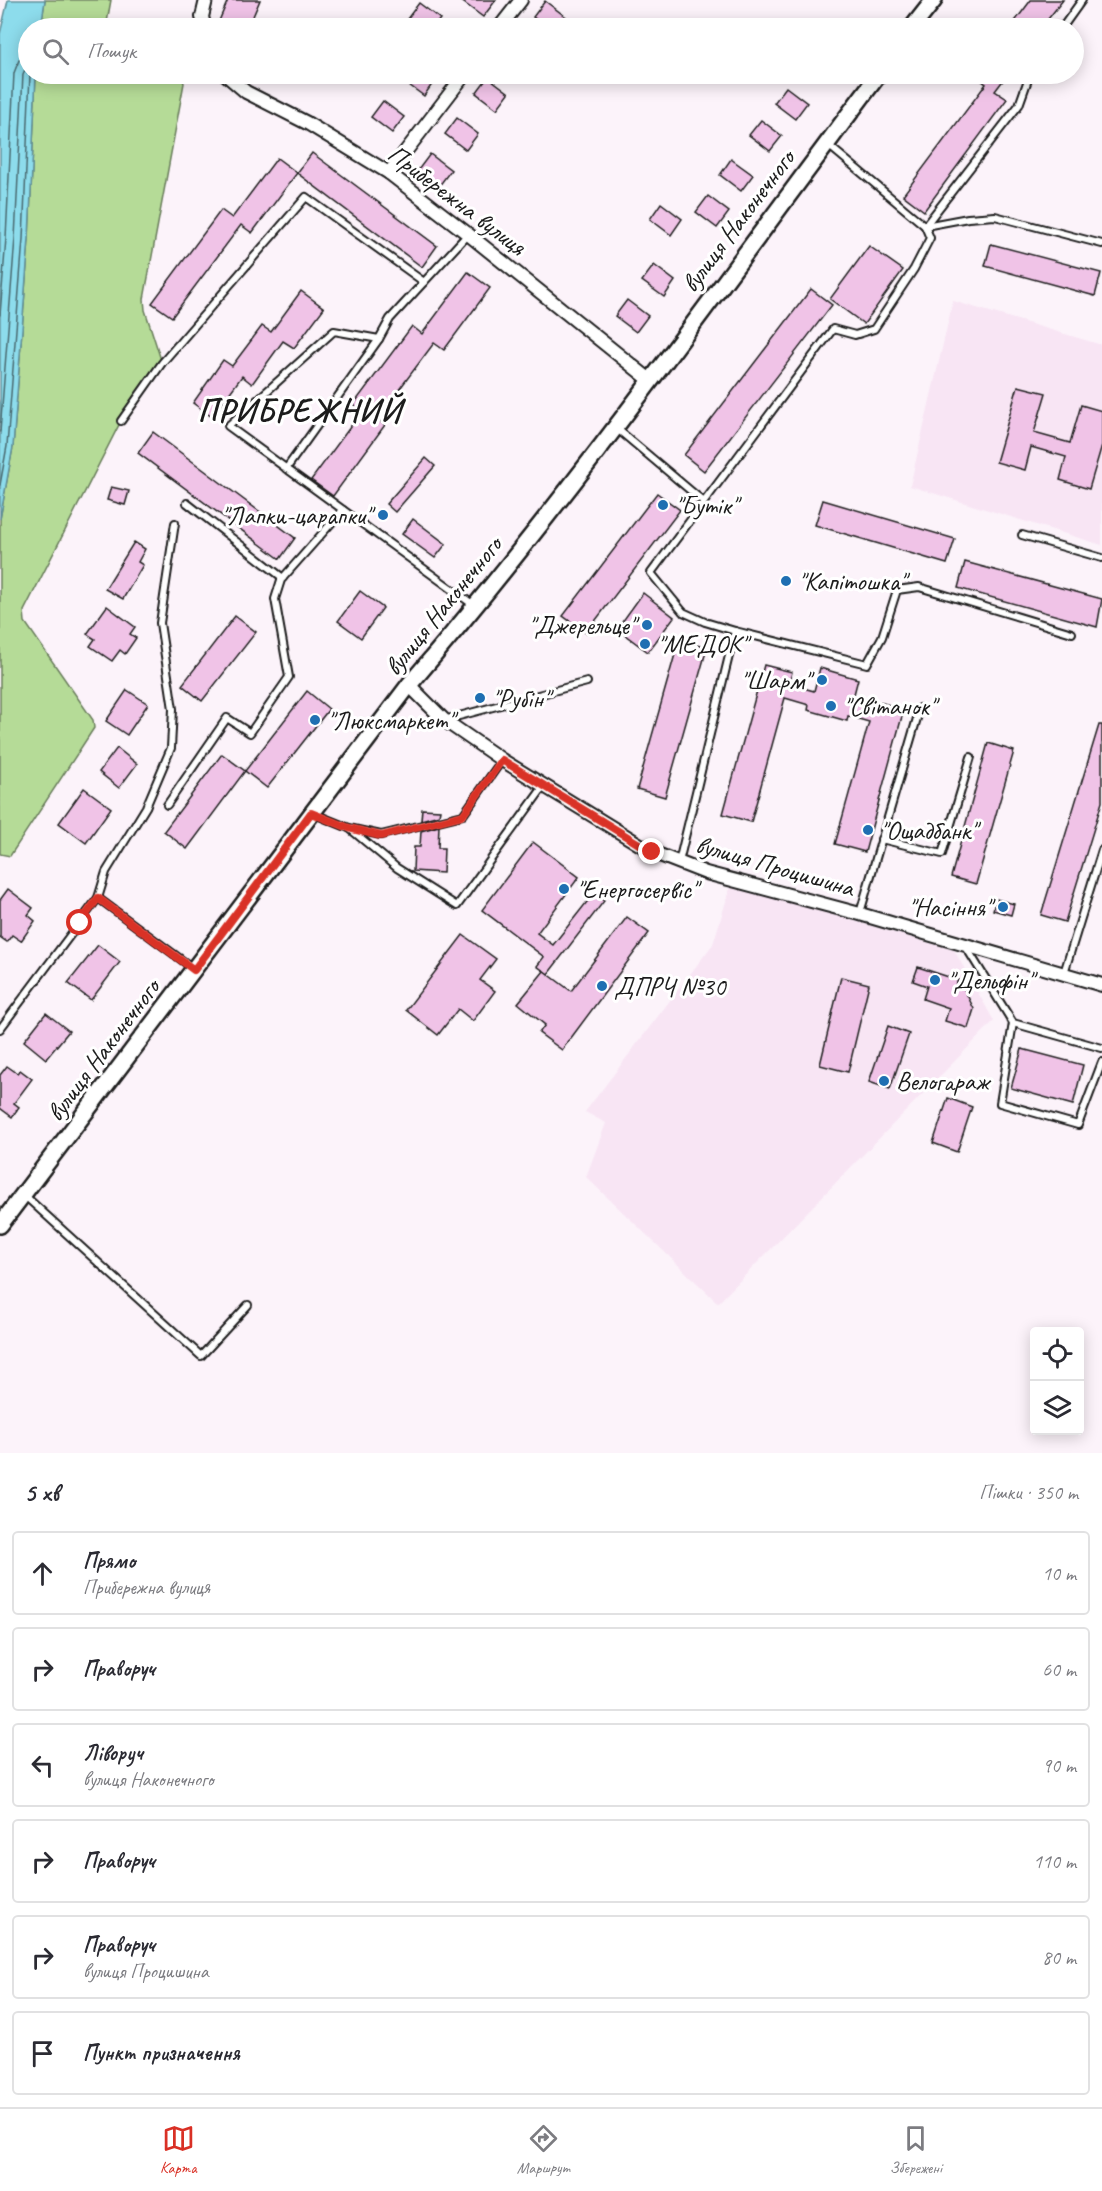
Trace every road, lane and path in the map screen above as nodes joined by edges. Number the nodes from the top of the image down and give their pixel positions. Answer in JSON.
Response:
{"nodes":[{"id":1,"x":206,"y":0,"type":"edge"},
{"id":2,"x":521,"y":0,"type":"edge"},
{"id":3,"x":934,"y":0,"type":"edge"},
{"id":4,"x":1082,"y":0,"type":"edge"},
{"id":5,"x":202,"y":18,"type":"edge"},
{"id":6,"x":507,"y":18,"type":"edge"},
{"id":7,"x":920,"y":18,"type":"edge"},
{"id":8,"x":1069,"y":18,"type":"edge"},
{"id":9,"x":237,"y":84,"type":"edge"},
{"id":10,"x":457,"y":84,"type":"edge"},
{"id":11,"x":871,"y":84,"type":"edge"},
{"id":12,"x":1026,"y":84,"type":"edge"},
{"id":13,"x":826,"y":143,"type":"junction"},
{"id":14,"x":389,"y":173,"type":"junction"},
{"id":15,"x":925,"y":226,"type":"junction"},
{"id":16,"x":468,"y":234,"type":"junction"},
{"id":17,"x":1102,"y":244,"type":"edge"},
{"id":18,"x":424,"y":282,"type":"junction"},
{"id":19,"x":379,"y":339,"type":"junction"},
{"id":20,"x":650,"y":380,"type":"junction"},
{"id":21,"x":121,"y":421,"type":"dead end"},
{"id":22,"x":614,"y":426,"type":"junction"},
{"id":23,"x":286,"y":469,"type":"junction"},
{"id":24,"x":704,"y":502,"type":"junction"},
{"id":25,"x":187,"y":503,"type":"dead end"},
{"id":26,"x":343,"y":510,"type":"junction"},
{"id":27,"x":175,"y":523,"type":"dead end"},
{"id":28,"x":1022,"y":535,"type":"dead end"},
{"id":29,"x":1102,"y":558,"type":"edge"},
{"id":30,"x":283,"y":578,"type":"junction"},
{"id":31,"x":476,"y":606,"type":"junction"},
{"id":32,"x":735,"y":631,"type":"junction"},
{"id":33,"x":1072,"y":633,"type":"dead end"},
{"id":34,"x":587,"y":682,"type":"dead end"},
{"id":35,"x":409,"y":685,"type":"junction"},
{"id":36,"x":920,"y":708,"type":"dead end"},
{"id":37,"x":444,"y":720,"type":"junction"},
{"id":38,"x":971,"y":757,"type":"dead end"},
{"id":39,"x":502,"y":760,"type":"junction"},
{"id":40,"x":544,"y":786,"type":"junction"},
{"id":41,"x":166,"y":805,"type":"dead end"},
{"id":42,"x":311,"y":813,"type":"junction"},
{"id":43,"x":349,"y":828,"type":"junction"},
{"id":44,"x":881,"y":839,"type":"junction"},
{"id":45,"x":1102,"y":850,"type":"edge"},
{"id":46,"x":679,"y":862,"type":"junction"},
{"id":47,"x":98,"y":898,"type":"junction"},
{"id":48,"x":860,"y":914,"type":"junction"},
{"id":49,"x":964,"y":944,"type":"junction"},
{"id":50,"x":194,"y":970,"type":"junction"},
{"id":51,"x":1064,"y":974,"type":"junction"},
{"id":52,"x":1102,"y":985,"type":"edge"},
{"id":53,"x":1013,"y":1023,"type":"junction"},
{"id":54,"x":0,"y":1029,"type":"edge"},
{"id":55,"x":1102,"y":1048,"type":"edge"},
{"id":56,"x":1102,"y":1062,"type":"edge"},
{"id":57,"x":23,"y":1195,"type":"junction"},
{"id":58,"x":0,"y":1226,"type":"edge"},
{"id":59,"x":248,"y":1305,"type":"dead end"}],
"edges":[{"from":1,"to":5,"type":"street"},
{"from":2,"to":6,"type":"street"},
{"from":3,"to":7,"type":"street"},
{"from":4,"to":8,"type":"lane"},
{"from":9,"to":14,"type":"street","name":"Прибережна вулиця"},
{"from":10,"to":14,"type":"street"},
{"from":11,"to":13,"type":"street","name":"вулиця Наконечного"},
{"from":12,"to":15,"type":"lane"},
{"from":13,"to":15,"type":"lane"},
{"from":13,"to":20,"type":"street","name":"вулиця Наконечного"},
{"from":14,"to":16,"type":"street","name":"Прибережна вулиця"},
{"from":15,"to":17,"type":"lane"},
{"from":15,"to":24,"type":"lane"},
{"from":16,"to":18,"type":"lane"},
{"from":16,"to":20,"type":"street","name":"Прибережна вулиця"},
{"from":18,"to":19,"type":"lane"},
{"from":18,"to":21,"type":"lane"},
{"from":19,"to":23,"type":"lane"},
{"from":19,"to":23,"type":"lane"},
{"from":20,"to":22,"type":"street","name":"вулиця Наконечного"},
{"from":22,"to":24,"type":"lane"},
{"from":22,"to":31,"type":"street","name":"вулиця Наконечного"},
{"from":23,"to":26,"type":"lane"},
{"from":24,"to":32,"type":"lane"},
{"from":25,"to":30,"type":"lane"},
{"from":26,"to":30,"type":"lane"},
{"from":26,"to":31,"type":"lane"},
{"from":27,"to":47,"type":"lane"},
{"from":28,"to":29,"type":"lane"},
{"from":30,"to":41,"type":"lane"},
{"from":31,"to":35,"type":"street","name":"вулиця Наконечного"},
{"from":32,"to":33,"type":"lane"},
{"from":32,"to":46,"type":"lane"},
{"from":34,"to":37,"type":"lane"},
{"from":35,"to":37,"type":"street","name":"вулиця Процишина"},
{"from":35,"to":42,"type":"street","name":"вулиця Наконечного"},
{"from":36,"to":44,"type":"lane"},
{"from":37,"to":39,"type":"street","name":"вулиця Процишина"},
{"from":38,"to":44,"type":"lane"},
{"from":39,"to":40,"type":"street","name":"вулиця Процишина"},
{"from":39,"to":43,"type":"lane"},
{"from":40,"to":43,"type":"lane"},
{"from":40,"to":46,"type":"street","name":"вулиця Процишина"},
{"from":42,"to":43,"type":"lane"},
{"from":42,"to":50,"type":"street","name":"вулиця Наконечного"},
{"from":44,"to":48,"type":"lane"},
{"from":45,"to":51,"type":"lane"},
{"from":46,"to":48,"type":"street","name":"вулиця Процишина"},
{"from":47,"to":50,"type":"lane"},
{"from":47,"to":54,"type":"lane"},
{"from":48,"to":49,"type":"street","name":"вулиця Процишина"},
{"from":49,"to":51,"type":"street","name":"вулиця Процишина"},
{"from":49,"to":53,"type":"lane"},
{"from":50,"to":57,"type":"street","name":"вулиця Наконечного"},
{"from":51,"to":52,"type":"street","name":"вулиця Процишина"},
{"from":53,"to":55,"type":"lane"},
{"from":53,"to":56,"type":"lane"},
{"from":57,"to":58,"type":"street","name":"вулиця Наконечного"},
{"from":57,"to":59,"type":"lane"}]}
